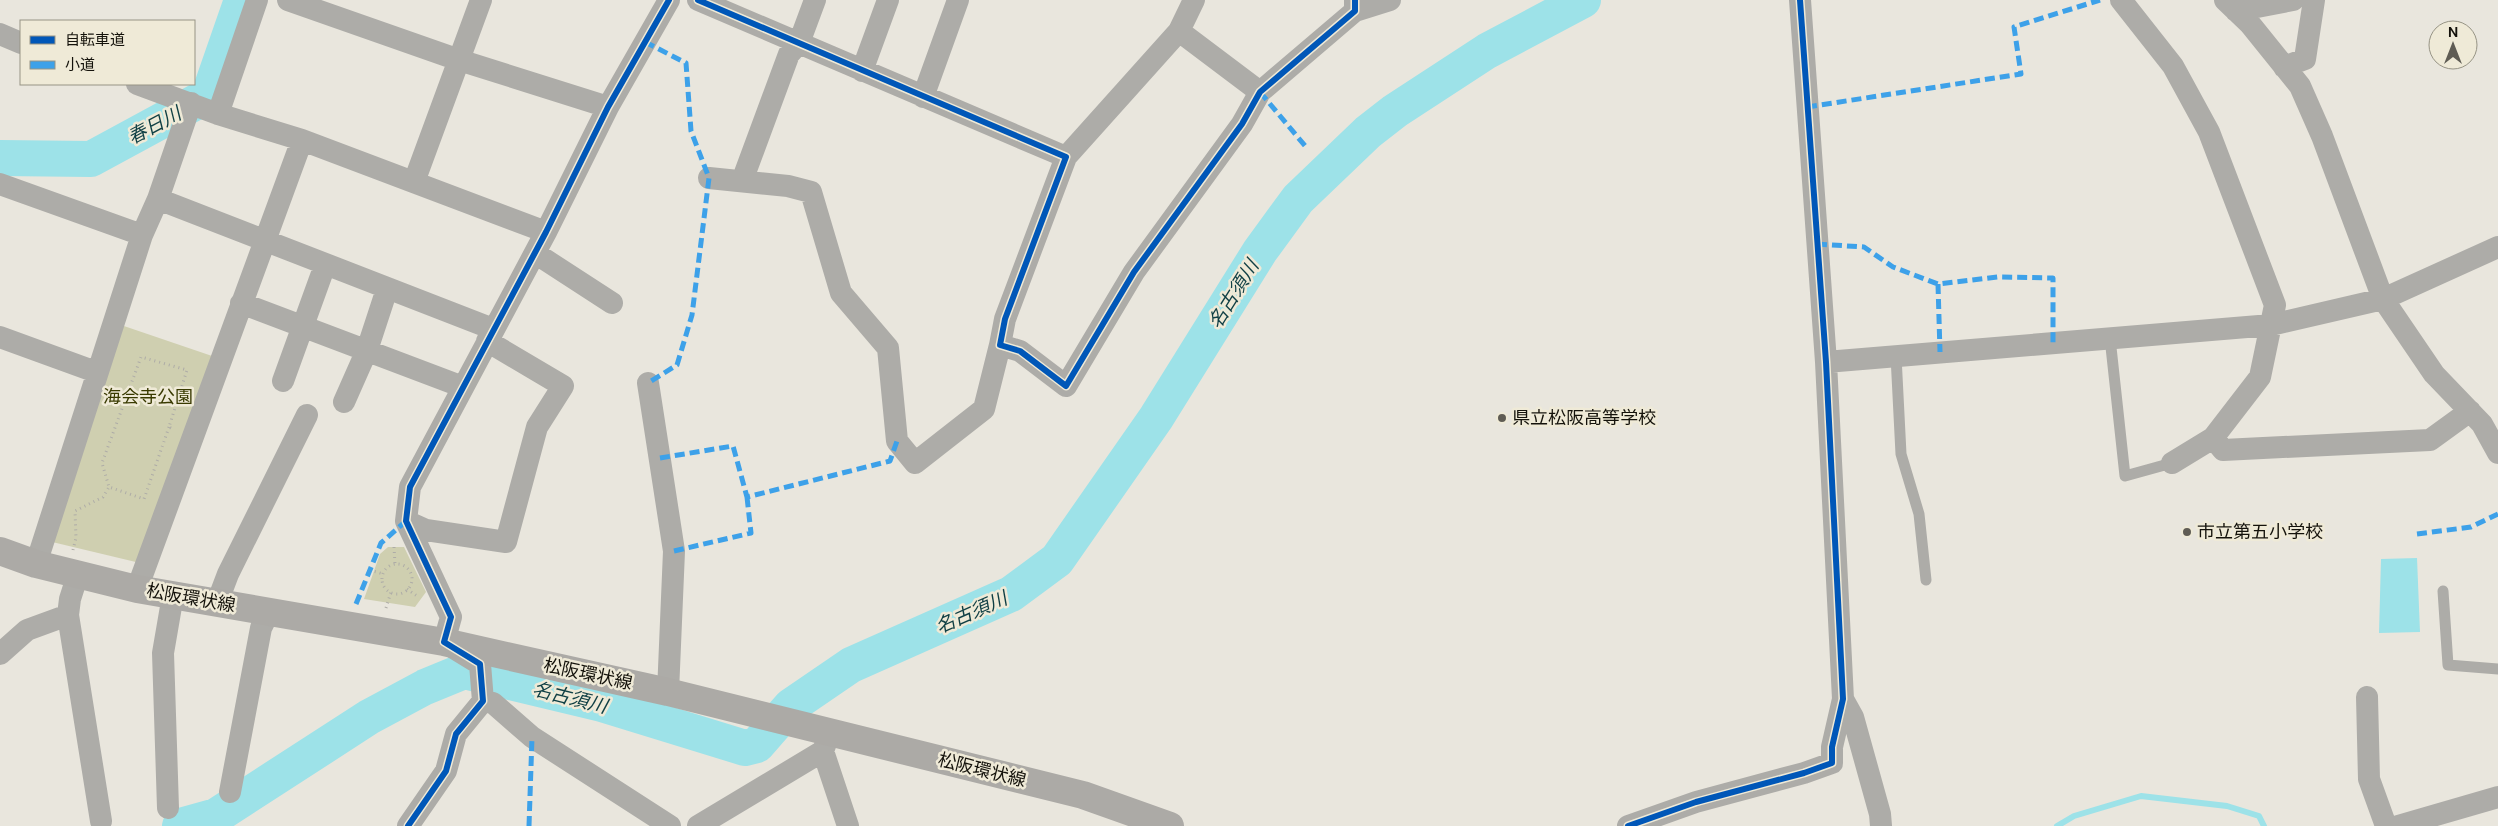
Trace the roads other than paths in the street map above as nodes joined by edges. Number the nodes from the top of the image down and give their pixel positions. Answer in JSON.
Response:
{"nodes":[{"id":1,"x":257,"y":0,"type":"edge"},
{"id":2,"x":288,"y":0,"type":"edge"},
{"id":3,"x":481,"y":0,"type":"edge"},
{"id":4,"x":669,"y":0,"type":"edge"},
{"id":5,"x":698,"y":0,"type":"edge"},
{"id":6,"x":815,"y":0,"type":"edge"},
{"id":7,"x":888,"y":0,"type":"edge"},
{"id":8,"x":958,"y":0,"type":"edge"},
{"id":9,"x":1194,"y":0,"type":"edge"},
{"id":10,"x":1390,"y":0,"type":"edge"},
{"id":11,"x":1800,"y":0,"type":"edge"},
{"id":12,"x":2120,"y":0,"type":"edge"},
{"id":13,"x":2293,"y":0,"type":"edge"},
{"id":14,"x":2314,"y":0,"type":"edge"},
{"id":15,"x":1355,"y":5,"type":"edge"},
{"id":16,"x":2231,"y":5,"type":"edge"},
{"id":17,"x":742,"y":9,"type":"edge"},
{"id":18,"x":1179,"y":31,"type":"junction"},
{"id":19,"x":0,"y":34,"type":"edge"},
{"id":20,"x":20,"y":43,"type":"edge"},
{"id":21,"x":799,"y":43,"type":"junction"},
{"id":22,"x":459,"y":60,"type":"junction"},
{"id":23,"x":2284,"y":66,"type":"junction"},
{"id":24,"x":862,"y":71,"type":"junction"},
{"id":25,"x":140,"y":85,"type":"edge"},
{"id":26,"x":1260,"y":92,"type":"junction"},
{"id":27,"x":923,"y":97,"type":"junction"},
{"id":28,"x":191,"y":103,"type":"junction"},
{"id":29,"x":608,"y":107,"type":"junction"},
{"id":30,"x":218,"y":114,"type":"junction"},
{"id":31,"x":302,"y":140,"type":"junction"},
{"id":32,"x":1066,"y":158,"type":"junction"},
{"id":33,"x":709,"y":178,"type":"dead end"},
{"id":34,"x":742,"y":181,"type":"junction"},
{"id":35,"x":414,"y":182,"type":"junction"},
{"id":36,"x":0,"y":184,"type":"edge"},
{"id":37,"x":158,"y":199,"type":"junction"},
{"id":38,"x":546,"y":232,"type":"junction"},
{"id":39,"x":142,"y":236,"type":"junction"},
{"id":40,"x":264,"y":240,"type":"junction"},
{"id":41,"x":2498,"y":247,"type":"edge"},
{"id":42,"x":535,"y":253,"type":"junction"},
{"id":43,"x":325,"y":265,"type":"junction"},
{"id":44,"x":387,"y":289,"type":"junction"},
{"id":45,"x":2382,"y":299,"type":"junction"},
{"id":46,"x":612,"y":302,"type":"dead end"},
{"id":47,"x":241,"y":303,"type":"junction"},
{"id":48,"x":2271,"y":325,"type":"junction"},
{"id":49,"x":303,"y":327,"type":"junction"},
{"id":50,"x":490,"y":335,"type":"junction"},
{"id":51,"x":0,"y":337,"type":"edge"},
{"id":52,"x":2110,"y":338,"type":"junction"},
{"id":53,"x":1000,"y":345,"type":"junction"},
{"id":54,"x":366,"y":350,"type":"junction"},
{"id":55,"x":1896,"y":356,"type":"junction"},
{"id":56,"x":1826,"y":362,"type":"junction"},
{"id":57,"x":96,"y":372,"type":"junction"},
{"id":58,"x":283,"y":381,"type":"dead end"},
{"id":59,"x":648,"y":383,"type":"dead end"},
{"id":60,"x":463,"y":387,"type":"junction"},
{"id":61,"x":344,"y":402,"type":"dead end"},
{"id":62,"x":2470,"y":412,"type":"junction"},
{"id":63,"x":308,"y":415,"type":"dead end"},
{"id":64,"x":2213,"y":438,"type":"junction"},
{"id":65,"x":2498,"y":453,"type":"edge"},
{"id":66,"x":2172,"y":463,"type":"joint"},
{"id":67,"x":406,"y":521,"type":"junction"},
{"id":68,"x":0,"y":551,"type":"edge"},
{"id":69,"x":36,"y":564,"type":"junction"},
{"id":70,"x":75,"y":564,"type":"junction"},
{"id":71,"x":1926,"y":580,"type":"dead end"},
{"id":72,"x":137,"y":589,"type":"junction"},
{"id":73,"x":2443,"y":591,"type":"dead end"},
{"id":74,"x":173,"y":595,"type":"junction"},
{"id":75,"x":217,"y":603,"type":"junction"},
{"id":76,"x":269,"y":612,"type":"junction"},
{"id":77,"x":68,"y":615,"type":"junction"},
{"id":78,"x":444,"y":642,"type":"junction"},
{"id":79,"x":0,"y":654,"type":"edge"},
{"id":80,"x":2498,"y":669,"type":"edge"},
{"id":81,"x":668,"y":692,"type":"junction"},
{"id":82,"x":2367,"y":697,"type":"dead end"},
{"id":83,"x":1843,"y":699,"type":"junction"},
{"id":84,"x":483,"y":701,"type":"junction"},
{"id":85,"x":822,"y":737,"type":"junction"},
{"id":86,"x":230,"y":792,"type":"dead end"},
{"id":87,"x":2498,"y":797,"type":"edge"},
{"id":88,"x":168,"y":808,"type":"dead end"},
{"id":89,"x":101,"y":822,"type":"dead end"},
{"id":90,"x":408,"y":826,"type":"edge"},
{"id":91,"x":670,"y":826,"type":"edge"},
{"id":92,"x":698,"y":826,"type":"edge"},
{"id":93,"x":848,"y":826,"type":"edge"},
{"id":94,"x":1170,"y":826,"type":"edge"},
{"id":95,"x":1628,"y":826,"type":"edge"},
{"id":96,"x":1881,"y":826,"type":"edge"},
{"id":97,"x":2386,"y":826,"type":"edge"},
{"id":98,"x":2398,"y":826,"type":"edge"}],
"edges":[{"from":1,"to":30,"type":"street"},
{"from":2,"to":22,"type":"street"},
{"from":3,"to":22,"type":"street"},
{"from":4,"to":29,"type":"street"},
{"from":5,"to":17,"type":"street"},
{"from":6,"to":21,"type":"street"},
{"from":7,"to":24,"type":"street"},
{"from":8,"to":27,"type":"street"},
{"from":9,"to":18,"type":"street"},
{"from":10,"to":15,"type":"street"},
{"from":11,"to":56,"type":"street"},
{"from":12,"to":48,"type":"street"},
{"from":13,"to":16,"type":"street"},
{"from":14,"to":23,"type":"street"},
{"from":15,"to":26,"type":"street"},
{"from":16,"to":23,"type":"street"},
{"from":17,"to":21,"type":"street"},
{"from":18,"to":26,"type":"street"},
{"from":18,"to":32,"type":"street"},
{"from":19,"to":20,"type":"street"},
{"from":21,"to":24,"type":"street"},
{"from":21,"to":34,"type":"street"},
{"from":22,"to":29,"type":"street"},
{"from":22,"to":35,"type":"street"},
{"from":23,"to":45,"type":"street"},
{"from":24,"to":27,"type":"street"},
{"from":25,"to":28,"type":"street"},
{"from":26,"to":53,"type":"street"},
{"from":27,"to":32,"type":"street"},
{"from":28,"to":30,"type":"street"},
{"from":28,"to":37,"type":"street"},
{"from":29,"to":38,"type":"street"},
{"from":30,"to":31,"type":"street"},
{"from":31,"to":35,"type":"street"},
{"from":31,"to":40,"type":"street"},
{"from":32,"to":53,"type":"street"},
{"from":33,"to":34,"type":"street"},
{"from":34,"to":53,"type":"street"},
{"from":35,"to":38,"type":"street"},
{"from":36,"to":39,"type":"street"},
{"from":37,"to":39,"type":"street"},
{"from":37,"to":40,"type":"street"},
{"from":38,"to":42,"type":"street"},
{"from":39,"to":57,"type":"street"},
{"from":40,"to":43,"type":"street"},
{"from":40,"to":47,"type":"street"},
{"from":41,"to":45,"type":"street"},
{"from":42,"to":46,"type":"street"},
{"from":42,"to":50,"type":"street"},
{"from":43,"to":44,"type":"street"},
{"from":43,"to":49,"type":"street"},
{"from":44,"to":50,"type":"street"},
{"from":44,"to":54,"type":"street"},
{"from":45,"to":48,"type":"street"},
{"from":45,"to":62,"type":"street"},
{"from":47,"to":49,"type":"street"},
{"from":47,"to":72,"type":"street"},
{"from":48,"to":52,"type":"street"},
{"from":48,"to":64,"type":"street"},
{"from":49,"to":54,"type":"street"},
{"from":49,"to":58,"type":"street"},
{"from":50,"to":60,"type":"street"},
{"from":50,"to":67,"type":"street"},
{"from":51,"to":57,"type":"street"},
{"from":52,"to":55,"type":"street"},
{"from":52,"to":66,"type":"lane"},
{"from":54,"to":60,"type":"street"},
{"from":54,"to":61,"type":"street"},
{"from":55,"to":56,"type":"street"},
{"from":55,"to":71,"type":"lane"},
{"from":56,"to":83,"type":"street"},
{"from":57,"to":69,"type":"street"},
{"from":59,"to":81,"type":"street"},
{"from":60,"to":67,"type":"street"},
{"from":62,"to":64,"type":"street"},
{"from":62,"to":65,"type":"street"},
{"from":63,"to":75,"type":"street"},
{"from":64,"to":66,"type":"street"},
{"from":67,"to":78,"type":"street"},
{"from":68,"to":69,"type":"main road","name":"松阪環状線"},
{"from":69,"to":70,"type":"main road","name":"松阪環状線"},
{"from":70,"to":72,"type":"main road","name":"松阪環状線"},
{"from":70,"to":77,"type":"street"},
{"from":72,"to":74,"type":"main road","name":"松阪環状線"},
{"from":73,"to":80,"type":"lane"},
{"from":74,"to":75,"type":"main road","name":"松阪環状線"},
{"from":74,"to":88,"type":"street"},
{"from":75,"to":76,"type":"main road","name":"松阪環状線"},
{"from":76,"to":78,"type":"main road","name":"松阪環状線"},
{"from":76,"to":86,"type":"street"},
{"from":77,"to":79,"type":"street"},
{"from":77,"to":89,"type":"street"},
{"from":78,"to":81,"type":"main road","name":"松阪環状線"},
{"from":78,"to":84,"type":"street"},
{"from":81,"to":85,"type":"main road","name":"松阪環状線"},
{"from":82,"to":97,"type":"street"},
{"from":83,"to":95,"type":"street"},
{"from":83,"to":96,"type":"street"},
{"from":84,"to":90,"type":"street"},
{"from":84,"to":91,"type":"street"},
{"from":85,"to":92,"type":"street"},
{"from":85,"to":93,"type":"street"},
{"from":85,"to":94,"type":"main road","name":"松阪環状線"},
{"from":87,"to":98,"type":"street"}]}
